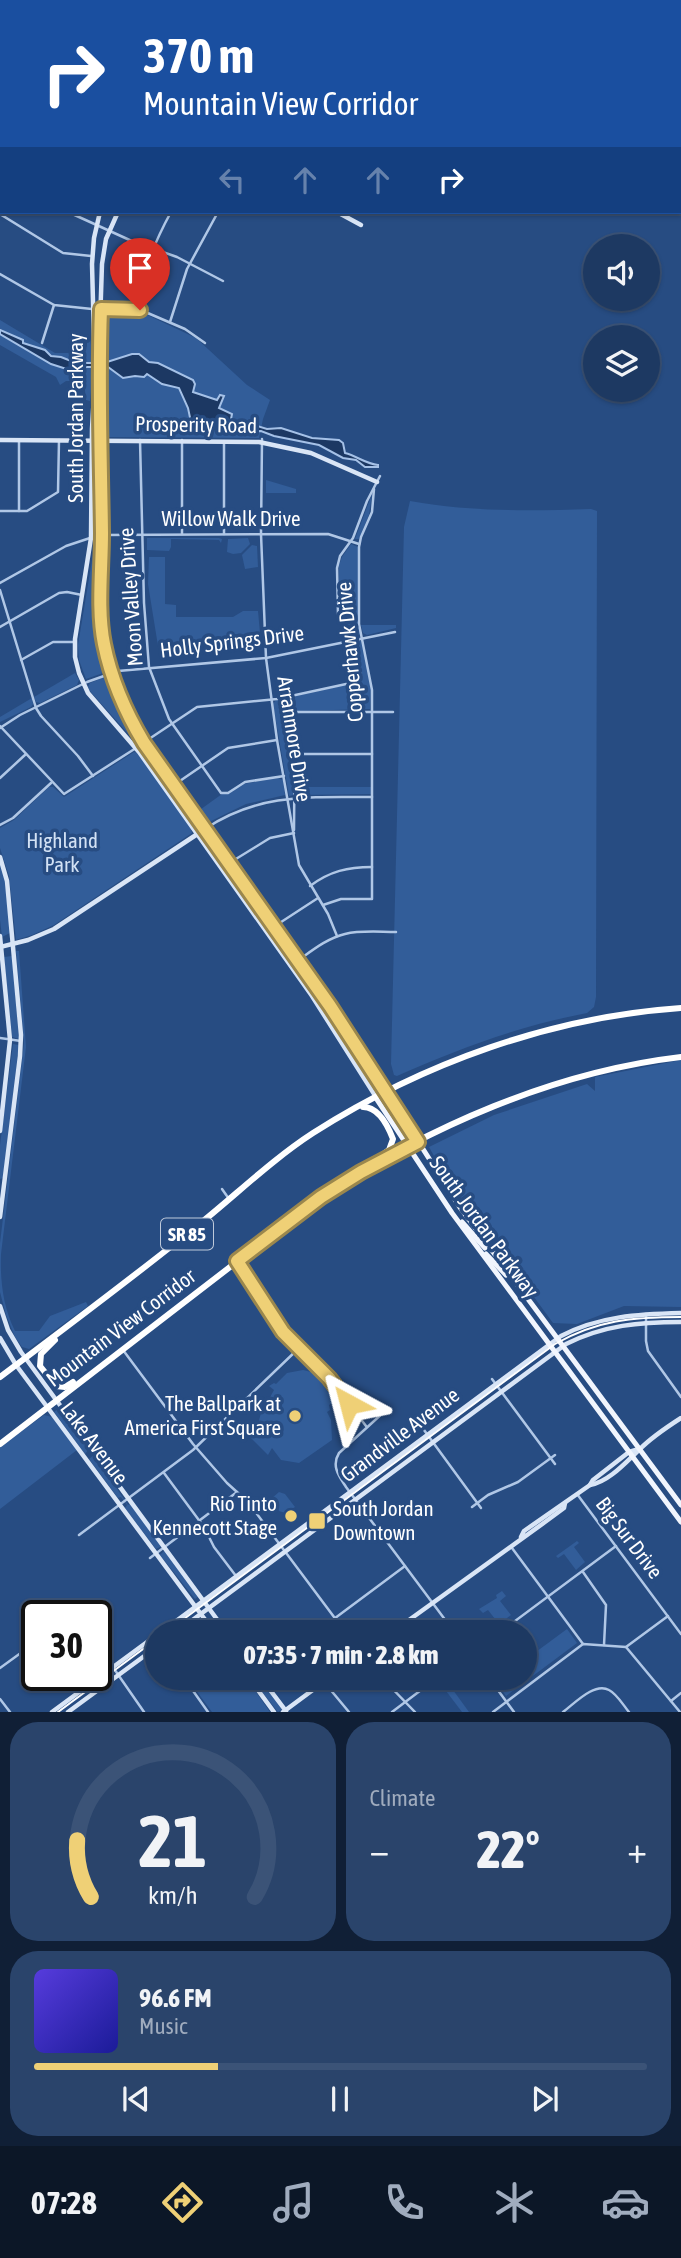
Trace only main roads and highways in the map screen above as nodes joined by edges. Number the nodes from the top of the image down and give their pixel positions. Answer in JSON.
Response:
{"nodes":[{"id":1,"x":681,"y":1008,"type":"edge"},
{"id":2,"x":681,"y":1057,"type":"edge"},
{"id":3,"x":387,"y":1092,"type":"junction"},
{"id":4,"x":376,"y":1098,"type":"junction"},
{"id":5,"x":352,"y":1111,"type":"junction"},
{"id":6,"x":418,"y":1142,"type":"junction"},
{"id":7,"x":408,"y":1147,"type":"junction"},
{"id":8,"x":361,"y":1172,"type":"junction"},
{"id":9,"x":484,"y":1249,"type":"junction"},
{"id":10,"x":85,"y":1313,"type":"junction"},
{"id":11,"x":153,"y":1326,"type":"junction"},
{"id":12,"x":0,"y":1377,"type":"edge"},
{"id":13,"x":0,"y":1444,"type":"edge"},
{"id":14,"x":681,"y":1505,"type":"edge"},
{"id":15,"x":681,"y":1522,"type":"edge"}],
"edges":[{"from":1,"to":3,"type":"highway","name":"Mountain View Corridor","number":"SR 85"},
{"from":2,"to":6,"type":"highway","name":"Mountain View Corridor","number":"SR 85"},
{"from":3,"to":4,"type":"highway","name":"Mountain View Corridor","number":"SR 85"},
{"from":3,"to":6,"type":"main road","name":"South Jordan Parkway"},
{"from":4,"to":5,"type":"highway","name":"Mountain View Corridor","number":"SR 85"},
{"from":4,"to":7,"type":"main road","name":"South Jordan Parkway"},
{"from":5,"to":8,"type":"highway"},
{"from":5,"to":10,"type":"highway","name":"Mountain View Corridor","number":"SR 85"},
{"from":6,"to":7,"type":"highway","name":"Mountain View Corridor","number":"SR 85"},
{"from":6,"to":9,"type":"main road","name":"South Jordan Parkway"},
{"from":7,"to":8,"type":"highway","name":"Mountain View Corridor","number":"SR 85"},
{"from":7,"to":9,"type":"main road","name":"South Jordan Parkway"},
{"from":8,"to":11,"type":"highway","name":"Mountain View Corridor","number":"SR 85"},
{"from":9,"to":14,"type":"main road","name":"South Jordan Parkway"},
{"from":9,"to":15,"type":"main road","name":"South Jordan Parkway"},
{"from":10,"to":11,"type":"highway"},
{"from":10,"to":12,"type":"highway","name":"Mountain View Corridor","number":"SR 85"},
{"from":11,"to":13,"type":"highway","name":"Mountain View Corridor","number":"SR 85"}]}
